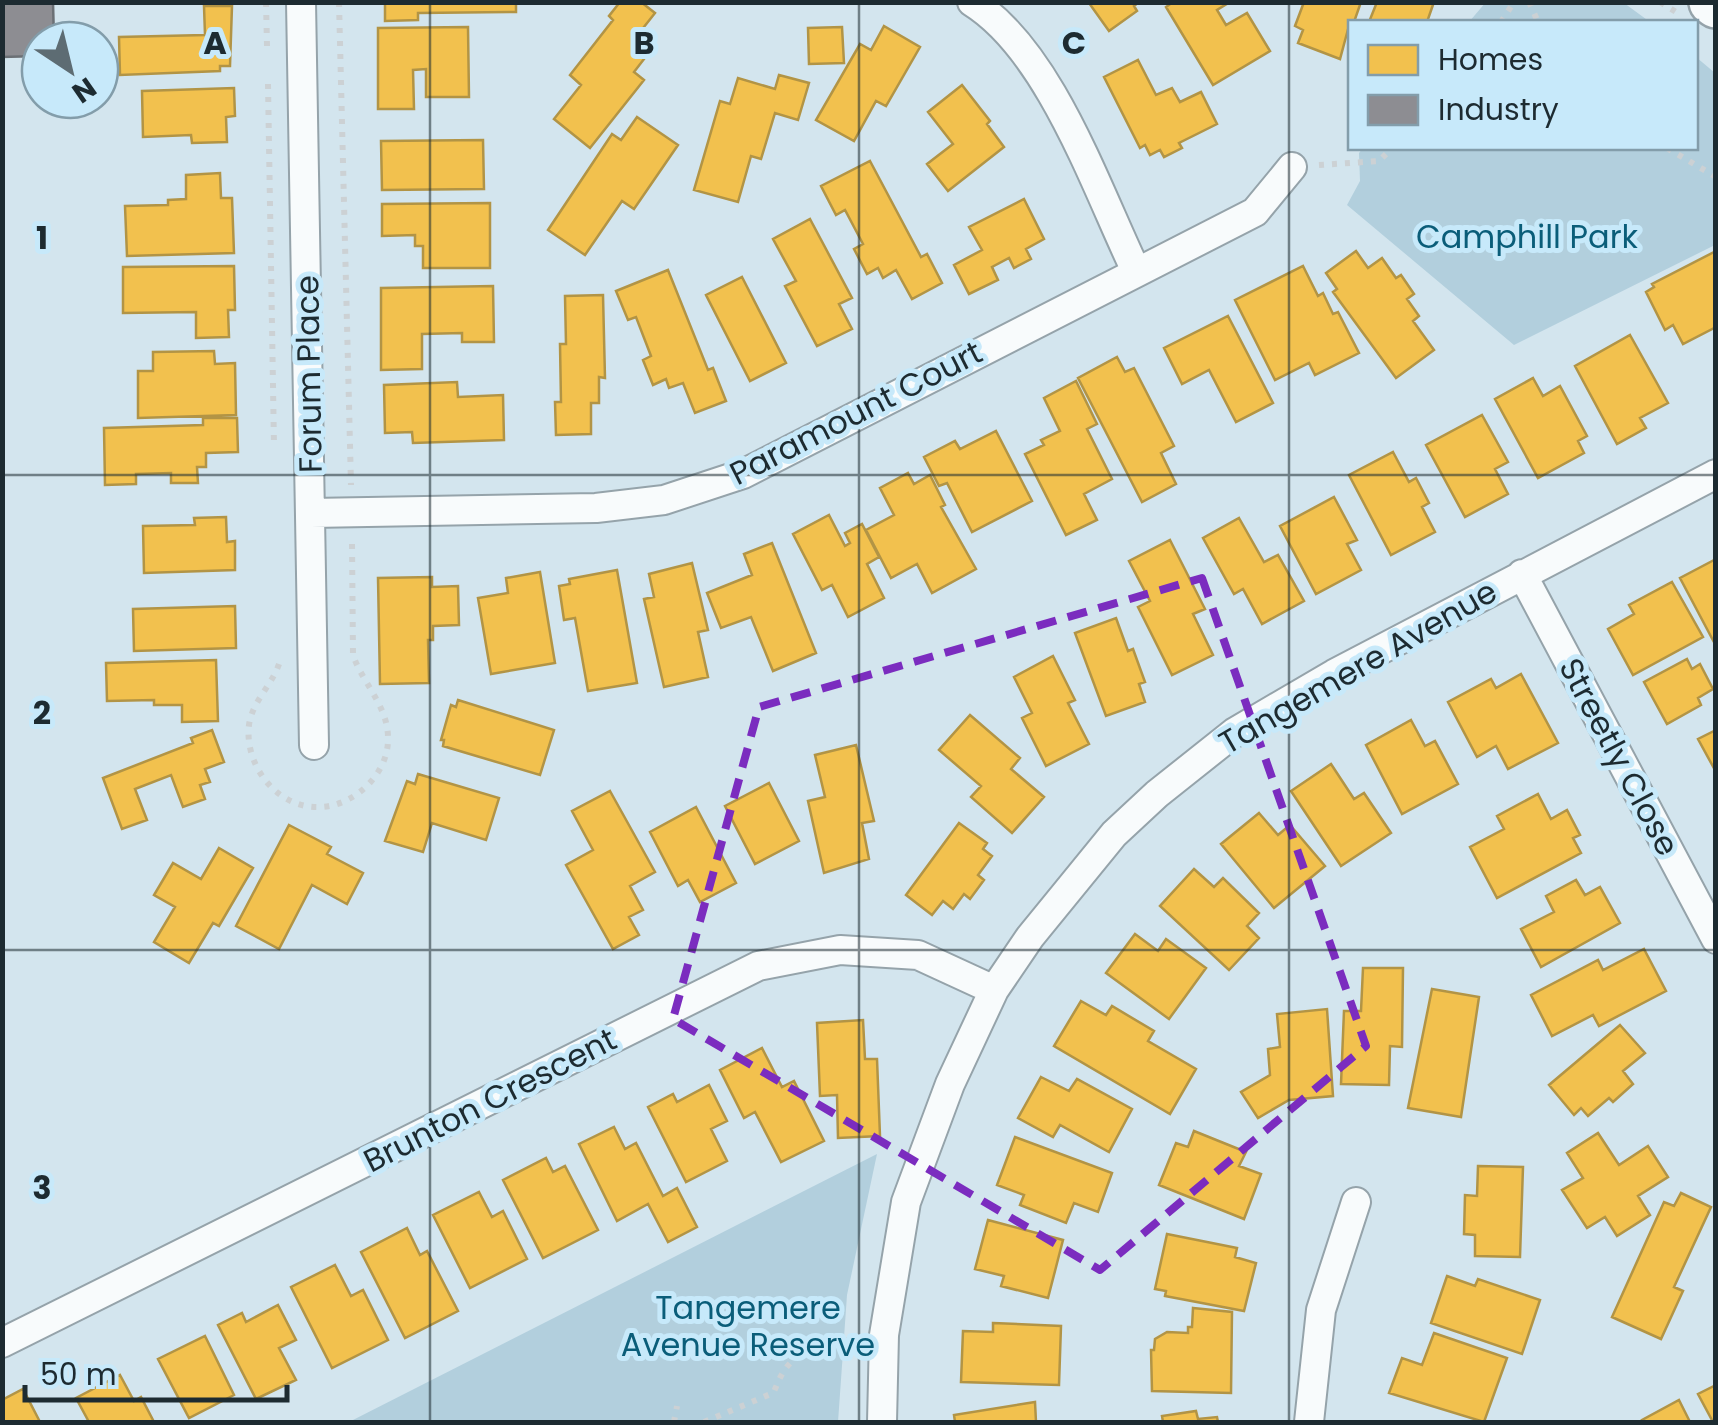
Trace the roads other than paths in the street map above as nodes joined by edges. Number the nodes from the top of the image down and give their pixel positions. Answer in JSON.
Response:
{"nodes":[{"id":1,"x":302,"y":2,"type":"edge"},
{"id":2,"x":972,"y":2,"type":"edge"},
{"id":3,"x":1292,"y":167,"type":"road end"},
{"id":4,"x":1136,"y":271,"type":"junction"},
{"id":5,"x":1716,"y":474,"type":"edge"},
{"id":6,"x":311,"y":513,"type":"junction"},
{"id":7,"x":1522,"y":574,"type":"junction"},
{"id":8,"x":314,"y":745,"type":"dead end"},
{"id":9,"x":1716,"y":939,"type":"edge"},
{"id":10,"x":994,"y":990,"type":"junction"},
{"id":11,"x":1356,"y":1202,"type":"dead end"},
{"id":12,"x":2,"y":1343,"type":"edge"},
{"id":13,"x":882,"y":1422,"type":"edge"},
{"id":14,"x":1309,"y":1422,"type":"edge"}],
"edges":[{"from":1,"to":6,"type":"street","name":"Forum Place"},
{"from":2,"to":4,"type":"street"},
{"from":3,"to":4,"type":"street","name":"Paramount Court"},
{"from":4,"to":6,"type":"street","name":"Paramount Court"},
{"from":5,"to":7,"type":"street","name":"Tangemere Avenue"},
{"from":6,"to":8,"type":"street","name":"Forum Place"},
{"from":7,"to":9,"type":"street","name":"Streetly Close"},
{"from":7,"to":10,"type":"street","name":"Tangemere Avenue"},
{"from":10,"to":12,"type":"street","name":"Brunton Crescent"},
{"from":10,"to":13,"type":"street","name":"Tangemere Avenue"},
{"from":11,"to":14,"type":"street"}]}
